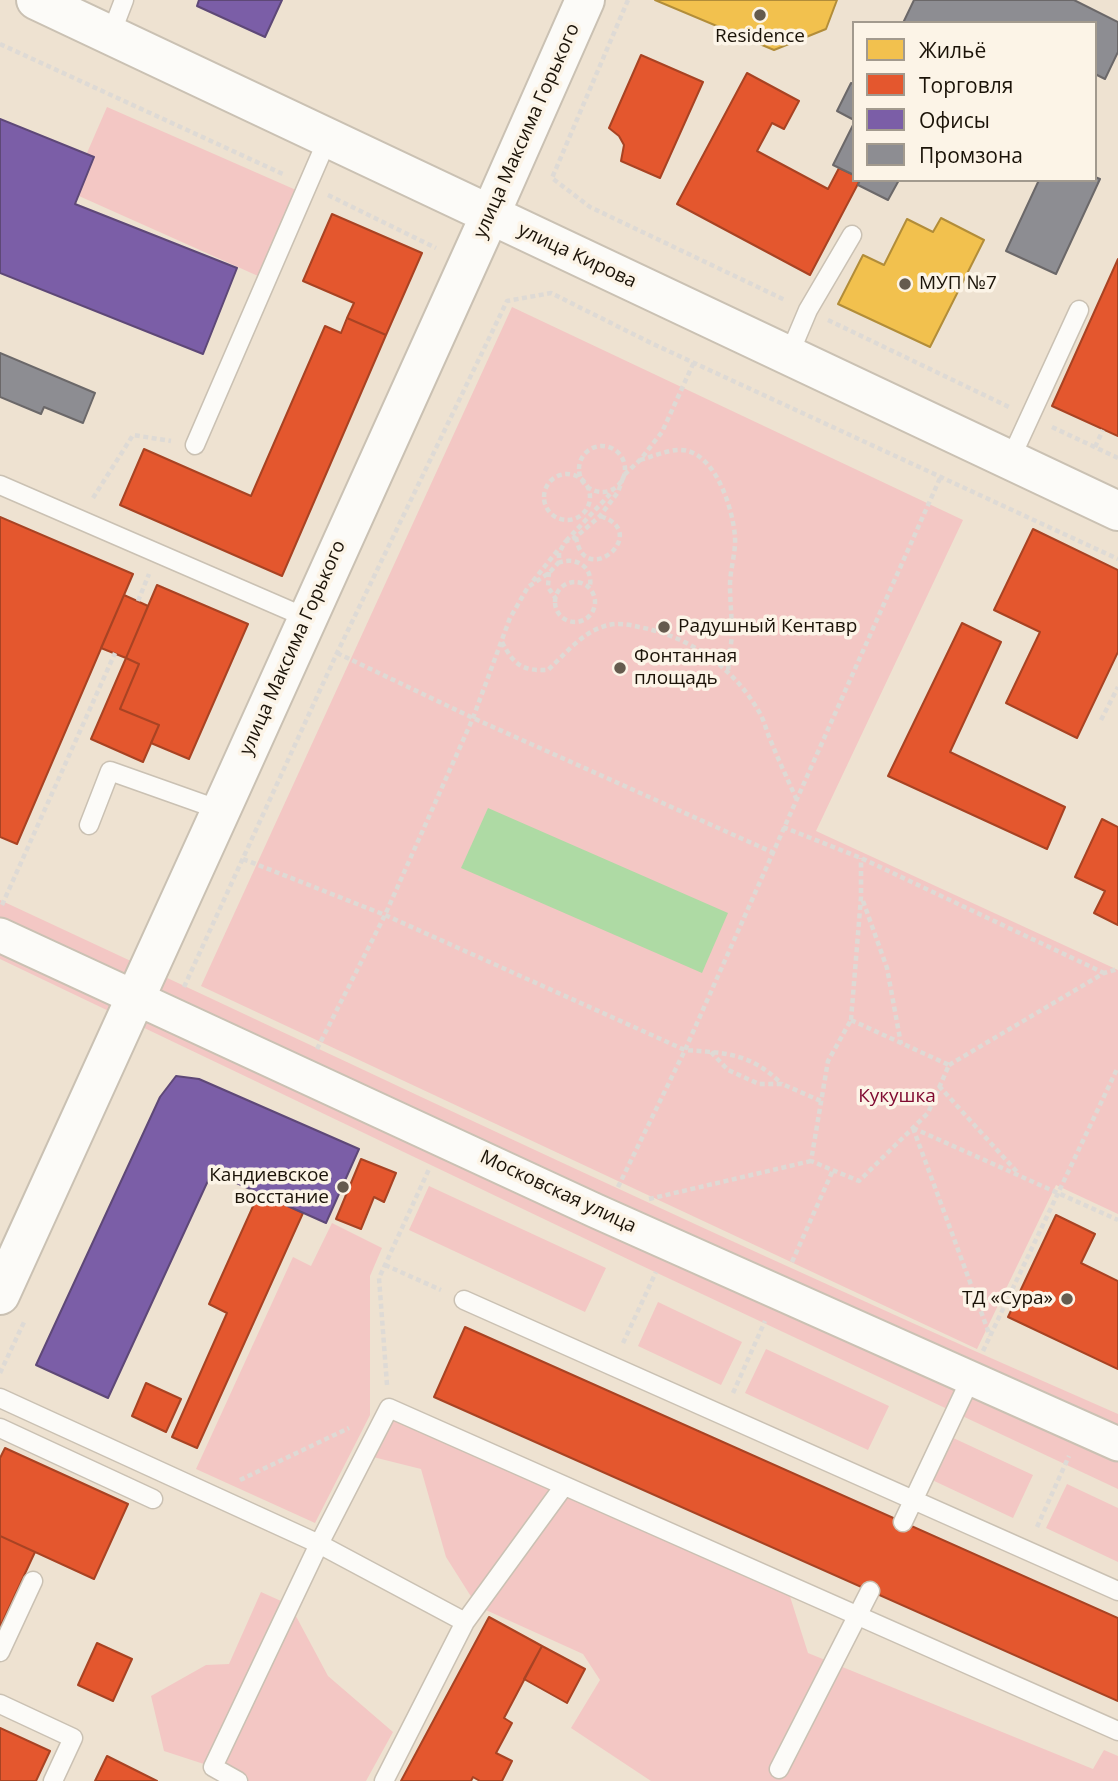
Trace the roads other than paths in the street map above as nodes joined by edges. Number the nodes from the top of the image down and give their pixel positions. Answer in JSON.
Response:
{"nodes":[{"id":1,"x":36,"y":0,"type":"edge"},
{"id":2,"x":585,"y":0,"type":"edge"},
{"id":3,"x":118,"y":17,"type":"edge"},
{"id":4,"x":328,"y":138,"type":"junction"},
{"id":5,"x":490,"y":215,"type":"junction"},
{"id":6,"x":852,"y":235,"type":"dead end"},
{"id":7,"x":1079,"y":310,"type":"dead end"},
{"id":8,"x":789,"y":355,"type":"junction"},
{"id":9,"x":195,"y":444,"type":"road end"},
{"id":10,"x":1010,"y":460,"type":"junction"},
{"id":11,"x":0,"y":485,"type":"edge"},
{"id":12,"x":1118,"y":511,"type":"edge"},
{"id":13,"x":307,"y":618,"type":"junction"},
{"id":14,"x":220,"y":810,"type":"junction"},
{"id":15,"x":89,"y":825,"type":"dead end"},
{"id":16,"x":0,"y":935,"type":"edge"},
{"id":17,"x":135,"y":998,"type":"junction"},
{"id":18,"x":464,"y":1300,"type":"road end"},
{"id":19,"x":15,"y":1303,"type":"edge"},
{"id":20,"x":971,"y":1378,"type":"junction"},
{"id":21,"x":0,"y":1398,"type":"edge"},
{"id":22,"x":0,"y":1429,"type":"edge"},
{"id":23,"x":1118,"y":1444,"type":"edge"},
{"id":24,"x":564,"y":1486,"type":"junction"},
{"id":25,"x":153,"y":1499,"type":"dead end"},
{"id":26,"x":912,"y":1500,"type":"junction"},
{"id":27,"x":903,"y":1522,"type":"dead end"},
{"id":28,"x":319,"y":1544,"type":"junction"},
{"id":29,"x":33,"y":1581,"type":"dead end"},
{"id":30,"x":870,"y":1591,"type":"dead end"},
{"id":31,"x":1118,"y":1591,"type":"edge"},
{"id":32,"x":859,"y":1617,"type":"junction"},
{"id":33,"x":465,"y":1622,"type":"junction"},
{"id":34,"x":0,"y":1652,"type":"edge"},
{"id":35,"x":0,"y":1704,"type":"edge"},
{"id":36,"x":1118,"y":1731,"type":"edge"},
{"id":37,"x":779,"y":1769,"type":"dead end"},
{"id":38,"x":53,"y":1781,"type":"edge"},
{"id":39,"x":238,"y":1781,"type":"edge"},
{"id":40,"x":384,"y":1781,"type":"edge"}],
"edges":[{"from":1,"to":3,"type":"main road","name":"улица Кирова"},
{"from":2,"to":5,"type":"main road","name":"улица Максима Горького"},
{"from":3,"to":4,"type":"main road","name":"улица Кирова"},
{"from":4,"to":5,"type":"main road","name":"улица Кирова"},
{"from":4,"to":9,"type":"lane"},
{"from":5,"to":8,"type":"main road","name":"улица Кирова"},
{"from":5,"to":13,"type":"main road","name":"улица Максима Горького"},
{"from":6,"to":8,"type":"lane"},
{"from":7,"to":10,"type":"lane"},
{"from":8,"to":10,"type":"main road","name":"улица Кирова"},
{"from":10,"to":12,"type":"main road","name":"улица Кирова"},
{"from":11,"to":13,"type":"lane"},
{"from":13,"to":14,"type":"main road","name":"улица Максима Горького"},
{"from":14,"to":15,"type":"lane"},
{"from":14,"to":17,"type":"main road","name":"улица Максима Горького"},
{"from":16,"to":17,"type":"street","name":"Московская улица"},
{"from":17,"to":19,"type":"main road","name":"улица Максима Горького"},
{"from":17,"to":20,"type":"street","name":"Московская улица"},
{"from":18,"to":26,"type":"lane"},
{"from":20,"to":23,"type":"street","name":"Московская улица"},
{"from":20,"to":26,"type":"lane"},
{"from":21,"to":28,"type":"lane"},
{"from":22,"to":25,"type":"lane"},
{"from":24,"to":28,"type":"lane"},
{"from":24,"to":32,"type":"lane"},
{"from":24,"to":33,"type":"lane"},
{"from":26,"to":27,"type":"lane"},
{"from":26,"to":31,"type":"lane"},
{"from":28,"to":33,"type":"lane"},
{"from":28,"to":39,"type":"lane"},
{"from":29,"to":34,"type":"lane"},
{"from":30,"to":32,"type":"lane"},
{"from":32,"to":36,"type":"lane"},
{"from":32,"to":37,"type":"lane"},
{"from":33,"to":40,"type":"lane"},
{"from":35,"to":38,"type":"lane"}]}
